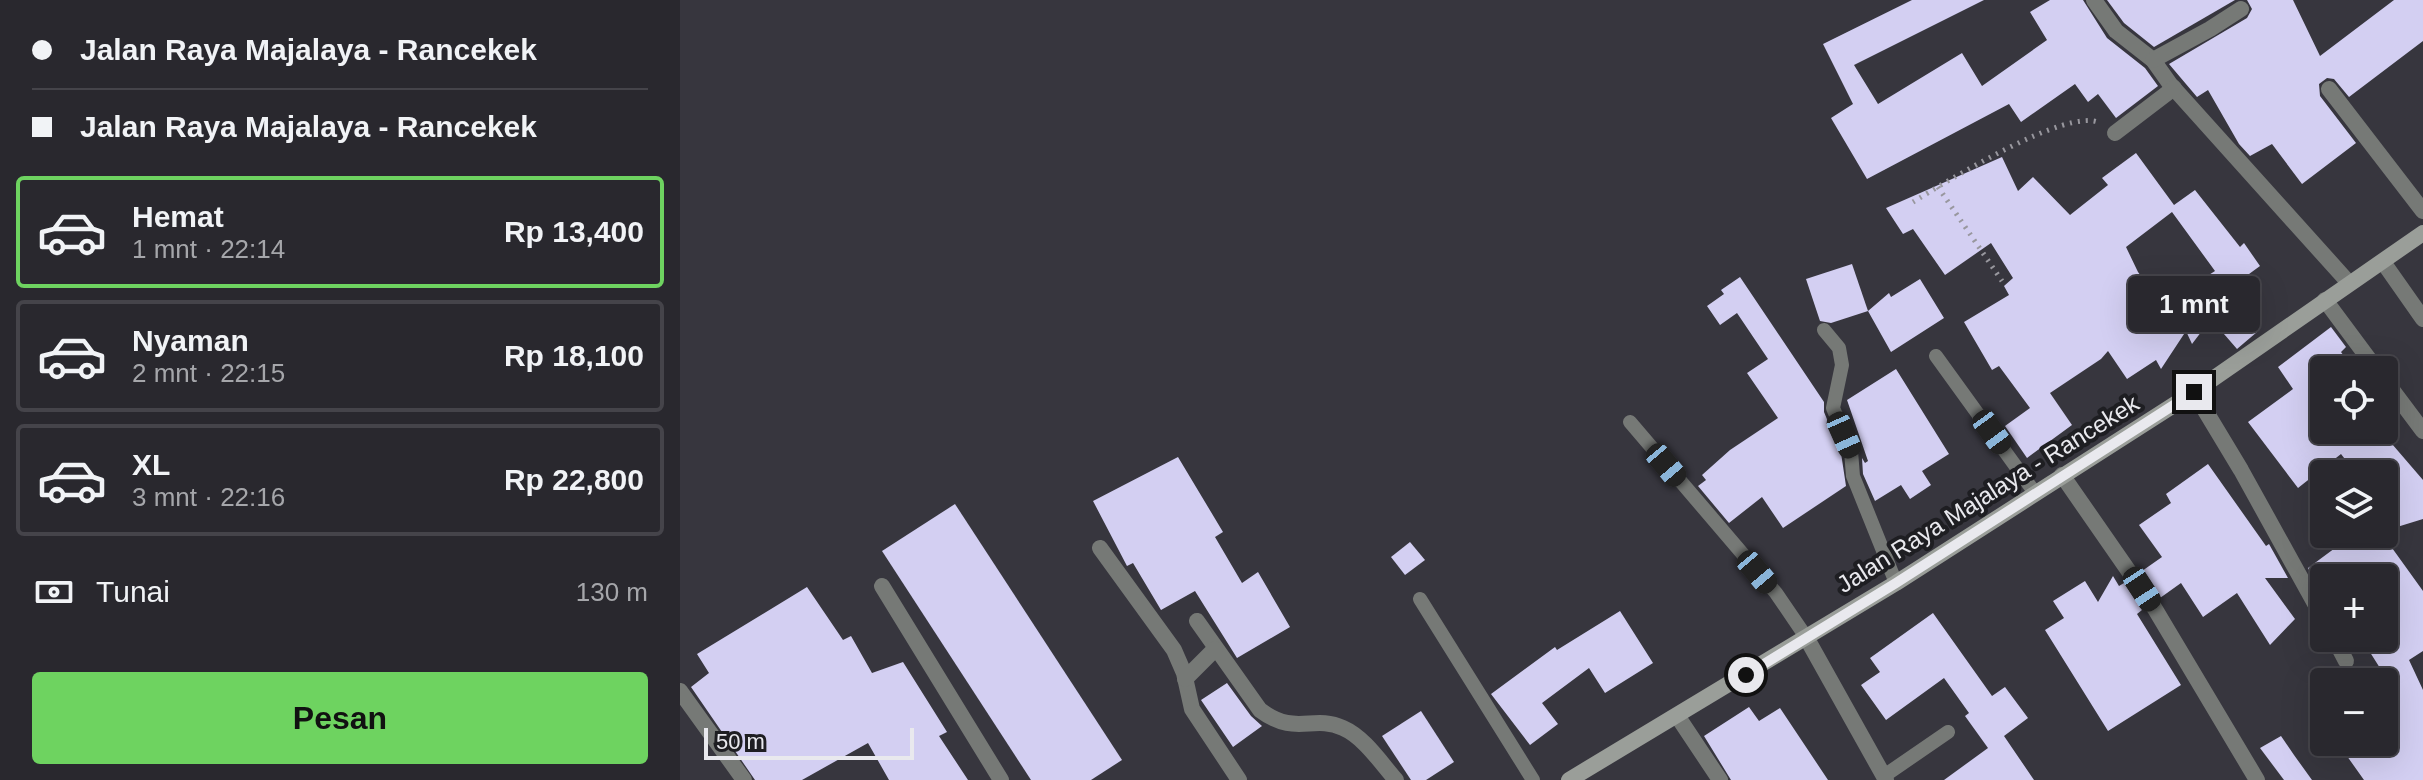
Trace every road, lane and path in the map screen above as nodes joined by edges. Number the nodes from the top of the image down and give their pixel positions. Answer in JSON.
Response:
{"nodes":[{"id":1,"x":2094,"y":0,"type":"edge"},
{"id":2,"x":2241,"y":9,"type":"dead end"},
{"id":3,"x":2153,"y":60,"type":"junction"},
{"id":4,"x":2174,"y":88,"type":"junction"},
{"id":5,"x":2329,"y":89,"type":"dead end"},
{"id":6,"x":2115,"y":133,"type":"joint"},
{"id":7,"x":1938,"y":187,"type":"junction"},
{"id":8,"x":1913,"y":202,"type":"dead end"},
{"id":9,"x":2423,"y":211,"type":"edge"},
{"id":10,"x":2423,"y":233,"type":"edge"},
{"id":11,"x":2383,"y":262,"type":"junction"},
{"id":12,"x":2002,"y":281,"type":"dead end"},
{"id":13,"x":2349,"y":283,"type":"junction"},
{"id":14,"x":2325,"y":300,"type":"junction"},
{"id":15,"x":2423,"y":319,"type":"edge"},
{"id":16,"x":1824,"y":330,"type":"dead end"},
{"id":17,"x":1936,"y":356,"type":"dead end"},
{"id":18,"x":2367,"y":356,"type":"edge"},
{"id":19,"x":2194,"y":392,"type":"junction"},
{"id":20,"x":2398,"y":398,"type":"edge"},
{"id":21,"x":1630,"y":422,"type":"dead end"},
{"id":22,"x":2423,"y":431,"type":"edge"},
{"id":23,"x":2062,"y":475,"type":"junction"},
{"id":24,"x":2035,"y":493,"type":"junction"},
{"id":25,"x":1100,"y":548,"type":"dead end"},
{"id":26,"x":1896,"y":583,"type":"junction"},
{"id":27,"x":882,"y":586,"type":"dead end"},
{"id":28,"x":2310,"y":595,"type":"edge"},
{"id":29,"x":1420,"y":599,"type":"dead end"},
{"id":30,"x":1197,"y":621,"type":"dead end"},
{"id":31,"x":1806,"y":637,"type":"junction"},
{"id":32,"x":1215,"y":649,"type":"junction"},
{"id":33,"x":2341,"y":652,"type":"edge"},
{"id":34,"x":2346,"y":661,"type":"dead end"},
{"id":35,"x":1185,"y":679,"type":"junction"},
{"id":36,"x":680,"y":691,"type":"edge"},
{"id":37,"x":1678,"y":717,"type":"junction"},
{"id":38,"x":1948,"y":732,"type":"dead end"},
{"id":39,"x":1885,"y":778,"type":"edge"},
{"id":40,"x":744,"y":780,"type":"edge"},
{"id":41,"x":1001,"y":780,"type":"edge"},
{"id":42,"x":1239,"y":780,"type":"edge"},
{"id":43,"x":1396,"y":780,"type":"edge"},
{"id":44,"x":1533,"y":780,"type":"edge"},
{"id":45,"x":1569,"y":780,"type":"edge"},
{"id":46,"x":1720,"y":780,"type":"edge"},
{"id":47,"x":2257,"y":780,"type":"edge"}],
"edges":[{"from":1,"to":3,"type":"street"},
{"from":2,"to":3,"type":"street"},
{"from":3,"to":4,"type":"street"},
{"from":4,"to":6,"type":"street"},
{"from":4,"to":13,"type":"street"},
{"from":5,"to":9,"type":"street"},
{"from":6,"to":7,"type":"path"},
{"from":7,"to":8,"type":"path"},
{"from":7,"to":12,"type":"path"},
{"from":10,"to":11,"type":"main road","name":"Jalan Raya Majalaya - Rancekek"},
{"from":11,"to":13,"type":"main road","name":"Jalan Raya Majalaya - Rancekek"},
{"from":11,"to":15,"type":"street"},
{"from":13,"to":14,"type":"main road","name":"Jalan Raya Majalaya - Rancekek"},
{"from":14,"to":18,"type":"street"},
{"from":14,"to":19,"type":"main road","name":"Jalan Raya Majalaya - Rancekek"},
{"from":16,"to":26,"type":"lane"},
{"from":17,"to":24,"type":"lane"},
{"from":19,"to":23,"type":"main road","name":"Jalan Raya Majalaya - Rancekek"},
{"from":19,"to":28,"type":"street"},
{"from":20,"to":22,"type":"street"},
{"from":21,"to":31,"type":"lane"},
{"from":23,"to":24,"type":"main road","name":"Jalan Raya Majalaya - Rancekek"},
{"from":23,"to":47,"type":"street"},
{"from":24,"to":26,"type":"main road","name":"Jalan Raya Majalaya - Rancekek"},
{"from":25,"to":35,"type":"street"},
{"from":26,"to":31,"type":"main road","name":"Jalan Raya Majalaya - Rancekek"},
{"from":27,"to":41,"type":"street"},
{"from":29,"to":44,"type":"lane"},
{"from":30,"to":32,"type":"street"},
{"from":31,"to":37,"type":"main road","name":"Jalan Raya Majalaya - Rancekek"},
{"from":31,"to":39,"type":"street"},
{"from":32,"to":35,"type":"street"},
{"from":32,"to":43,"type":"street"},
{"from":33,"to":34,"type":"street"},
{"from":35,"to":42,"type":"street"},
{"from":36,"to":40,"type":"street"},
{"from":37,"to":45,"type":"main road","name":"Jalan Raya Majalaya - Rancekek"},
{"from":37,"to":46,"type":"street"},
{"from":38,"to":39,"type":"lane"}]}
